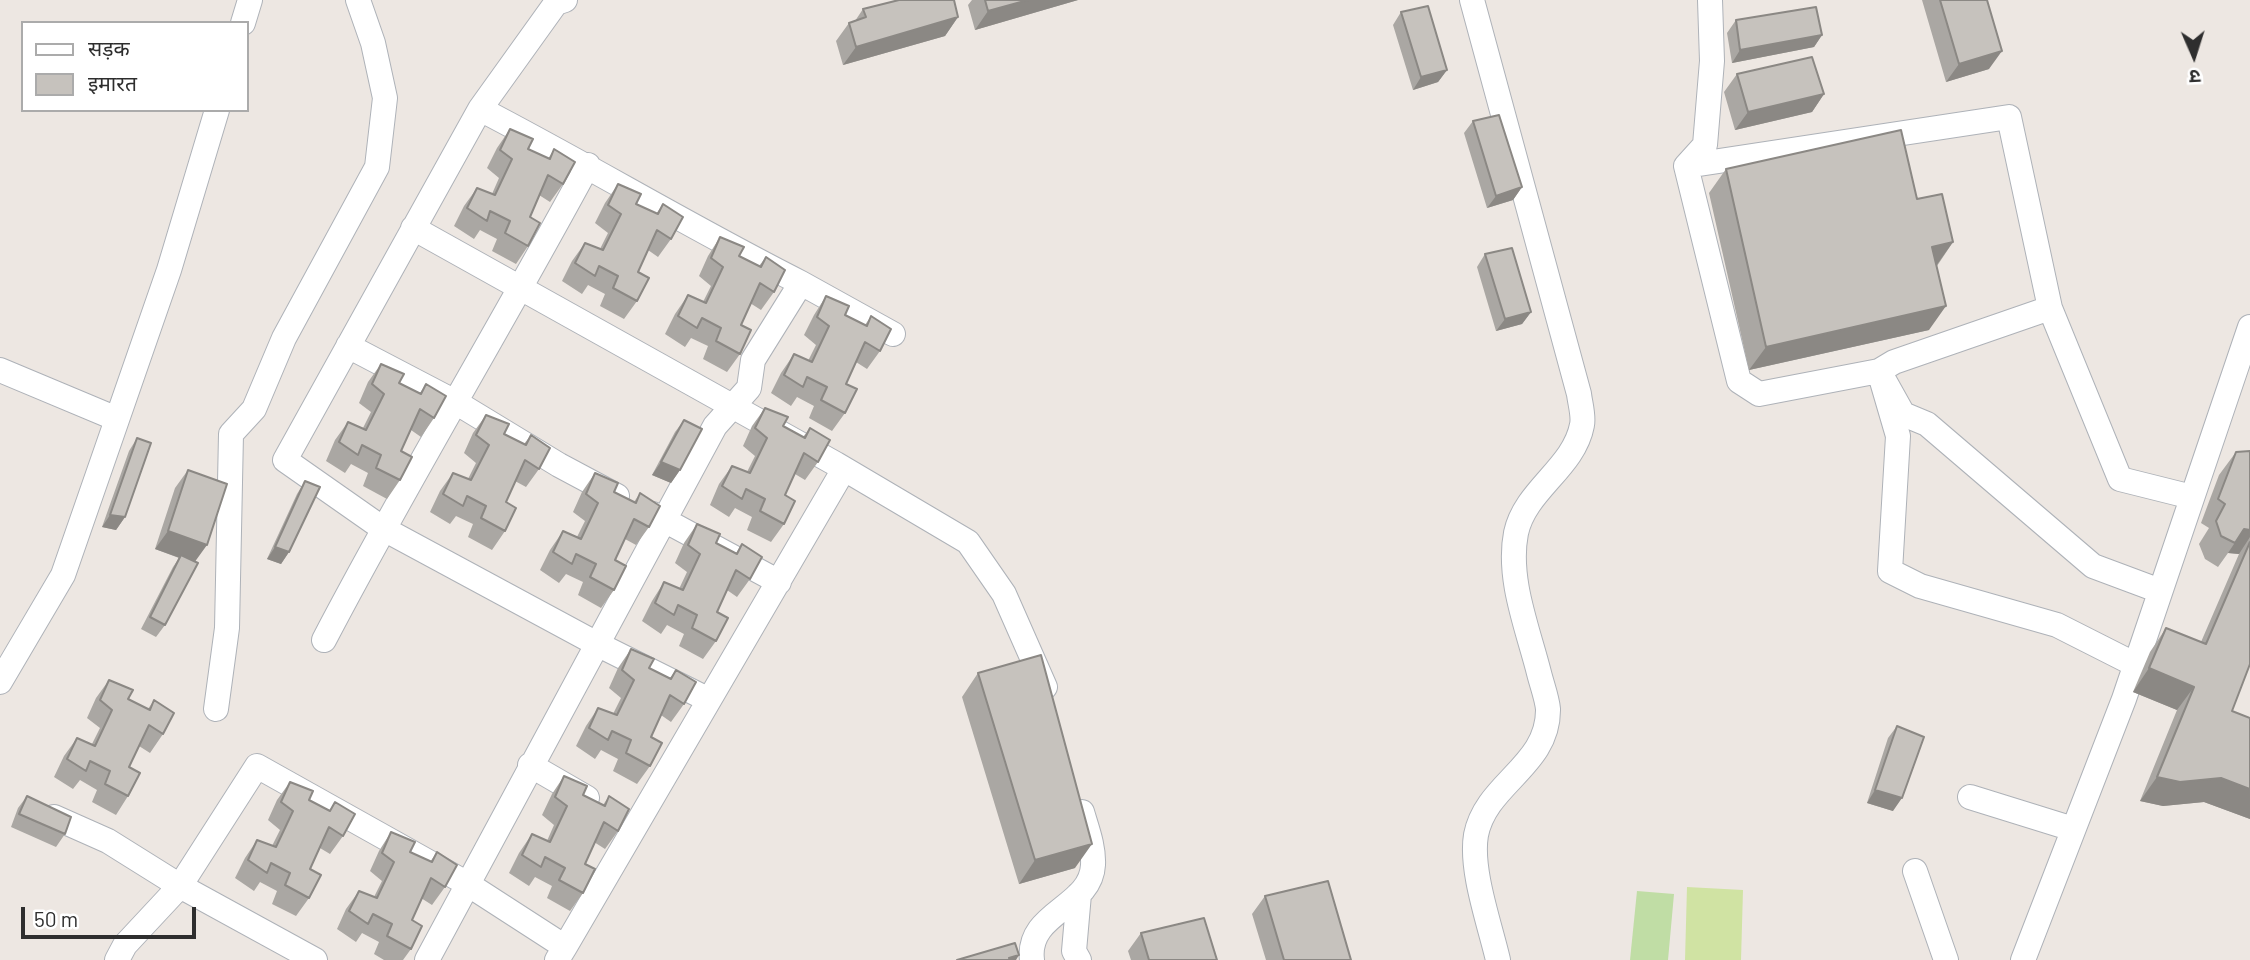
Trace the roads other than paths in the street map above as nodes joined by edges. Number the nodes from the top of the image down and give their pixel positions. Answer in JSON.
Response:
{"nodes":[{"id":1,"x":250,"y":0,"type":"edge"},
{"id":2,"x":358,"y":0,"type":"edge"},
{"id":3,"x":565,"y":0,"type":"edge"},
{"id":4,"x":1472,"y":0,"type":"edge"},
{"id":5,"x":1710,"y":0,"type":"edge"},
{"id":6,"x":244,"y":21,"type":"edge"},
{"id":7,"x":480,"y":109,"type":"junction"},
{"id":8,"x":216,"y":112,"type":"edge"},
{"id":9,"x":588,"y":165,"type":"junction"},
{"id":10,"x":1686,"y":166,"type":"junction"},
{"id":11,"x":412,"y":228,"type":"junction"},
{"id":12,"x":801,"y":283,"type":"junction"},
{"id":13,"x":520,"y":290,"type":"junction"},
{"id":14,"x":2050,"y":308,"type":"junction"},
{"id":15,"x":2250,"y":327,"type":"edge"},
{"id":16,"x":893,"y":334,"type":"dead end"},
{"id":17,"x":348,"y":346,"type":"junction"},
{"id":18,"x":0,"y":370,"type":"edge"},
{"id":19,"x":1879,"y":372,"type":"junction"},
{"id":20,"x":457,"y":403,"type":"junction"},
{"id":21,"x":732,"y":408,"type":"junction"},
{"id":22,"x":117,"y":419,"type":"junction"},
{"id":23,"x":844,"y":469,"type":"junction"},
{"id":24,"x":2192,"y":497,"type":"junction"},
{"id":25,"x":666,"y":521,"type":"junction"},
{"id":26,"x":382,"y":528,"type":"junction"},
{"id":27,"x":779,"y":582,"type":"junction"},
{"id":28,"x":2160,"y":591,"type":"junction"},
{"id":29,"x":324,"y":640,"type":"dead end"},
{"id":30,"x":597,"y":644,"type":"junction"},
{"id":31,"x":7,"y":655,"type":"edge"},
{"id":32,"x":2136,"y":665,"type":"junction"},
{"id":33,"x":0,"y":682,"type":"edge"},
{"id":34,"x":709,"y":699,"type":"junction"},
{"id":35,"x":216,"y":709,"type":"dead end"},
{"id":36,"x":1053,"y":713,"type":"edge"},
{"id":37,"x":530,"y":765,"type":"junction"},
{"id":38,"x":1076,"y":792,"type":"edge"},
{"id":39,"x":1970,"y":797,"type":"dead end"},
{"id":40,"x":54,"y":817,"type":"edge"},
{"id":41,"x":619,"y":817,"type":"junction"},
{"id":42,"x":2073,"y":830,"type":"junction"},
{"id":43,"x":1915,"y":871,"type":"dead end"},
{"id":44,"x":466,"y":883,"type":"junction"},
{"id":45,"x":180,"y":886,"type":"junction"},
{"id":46,"x":1079,"y":894,"type":"junction"},
{"id":47,"x":561,"y":953,"type":"edge"},
{"id":48,"x":117,"y":960,"type":"edge"},
{"id":49,"x":315,"y":960,"type":"edge"},
{"id":50,"x":427,"y":960,"type":"edge"},
{"id":51,"x":1032,"y":960,"type":"edge"},
{"id":52,"x":1079,"y":960,"type":"edge"},
{"id":53,"x":1497,"y":960,"type":"edge"},
{"id":54,"x":1946,"y":960,"type":"edge"},
{"id":55,"x":2023,"y":960,"type":"edge"}],
"edges":[{"from":1,"to":6,"type":"street"},
{"from":2,"to":35,"type":"street"},
{"from":3,"to":7,"type":"street"},
{"from":4,"to":53,"type":"street"},
{"from":5,"to":10,"type":"street"},
{"from":7,"to":9,"type":"street"},
{"from":7,"to":11,"type":"street"},
{"from":8,"to":22,"type":"street"},
{"from":9,"to":12,"type":"street"},
{"from":9,"to":13,"type":"street"},
{"from":10,"to":14,"type":"street"},
{"from":10,"to":19,"type":"street"},
{"from":11,"to":13,"type":"street"},
{"from":11,"to":17,"type":"street"},
{"from":12,"to":16,"type":"street"},
{"from":12,"to":21,"type":"street"},
{"from":13,"to":20,"type":"street"},
{"from":13,"to":21,"type":"street"},
{"from":14,"to":19,"type":"street"},
{"from":14,"to":24,"type":"street"},
{"from":15,"to":24,"type":"street"},
{"from":17,"to":20,"type":"street"},
{"from":17,"to":26,"type":"street"},
{"from":18,"to":22,"type":"street"},
{"from":19,"to":28,"type":"street"},
{"from":19,"to":32,"type":"street"},
{"from":20,"to":25,"type":"street"},
{"from":20,"to":26,"type":"street"},
{"from":21,"to":23,"type":"street"},
{"from":21,"to":25,"type":"street"},
{"from":22,"to":31,"type":"street"},
{"from":23,"to":27,"type":"street"},
{"from":23,"to":36,"type":"street"},
{"from":24,"to":28,"type":"street"},
{"from":25,"to":27,"type":"street"},
{"from":25,"to":30,"type":"street"},
{"from":26,"to":29,"type":"street"},
{"from":26,"to":30,"type":"street"},
{"from":27,"to":34,"type":"street"},
{"from":28,"to":32,"type":"street"},
{"from":30,"to":34,"type":"street"},
{"from":30,"to":37,"type":"street"},
{"from":31,"to":33,"type":"street"},
{"from":32,"to":42,"type":"street"},
{"from":34,"to":41,"type":"street"},
{"from":37,"to":41,"type":"street"},
{"from":37,"to":44,"type":"street"},
{"from":38,"to":46,"type":"street"},
{"from":39,"to":42,"type":"street"},
{"from":40,"to":45,"type":"street"},
{"from":41,"to":47,"type":"street"},
{"from":42,"to":55,"type":"street"},
{"from":43,"to":54,"type":"street"},
{"from":44,"to":45,"type":"street"},
{"from":44,"to":47,"type":"street"},
{"from":44,"to":50,"type":"street"},
{"from":45,"to":48,"type":"street"},
{"from":45,"to":49,"type":"street"},
{"from":46,"to":51,"type":"street"},
{"from":46,"to":52,"type":"street"}]}
